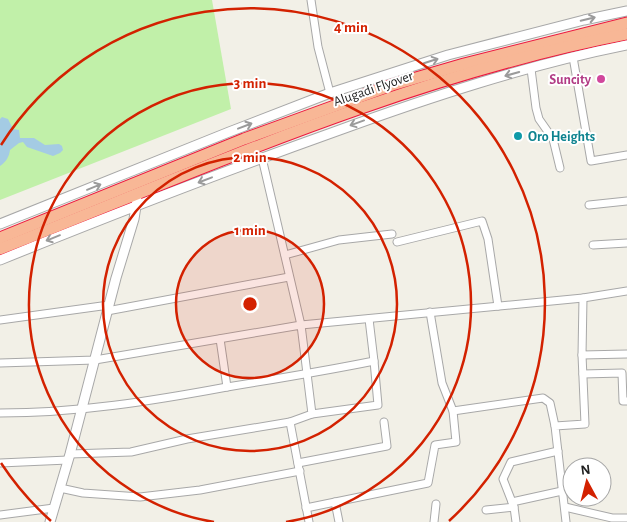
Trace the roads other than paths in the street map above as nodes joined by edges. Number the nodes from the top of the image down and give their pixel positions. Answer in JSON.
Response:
{"nodes":[{"id":1,"x":311,"y":0,"type":"edge"},
{"id":2,"x":627,"y":11,"type":"edge"},
{"id":3,"x":627,"y":23,"type":"edge"},
{"id":4,"x":627,"y":34,"type":"edge"},
{"id":5,"x":627,"y":45,"type":"edge"},
{"id":6,"x":573,"y":57,"type":"junction"},
{"id":7,"x":531,"y":69,"type":"junction"},
{"id":8,"x":330,"y":93,"type":"junction"},
{"id":9,"x":229,"y":132,"type":"junction"},
{"id":10,"x":234,"y":144,"type":"junction"},
{"id":11,"x":627,"y":155,"type":"edge"},
{"id":12,"x":262,"y":158,"type":"junction"},
{"id":13,"x":560,"y":168,"type":"dead end"},
{"id":14,"x":137,"y":199,"type":"junction"},
{"id":15,"x":627,"y":201,"type":"edge"},
{"id":16,"x":589,"y":205,"type":"dead end"},
{"id":17,"x":0,"y":224,"type":"edge"},
{"id":18,"x":392,"y":234,"type":"dead end"},
{"id":19,"x":0,"y":238,"type":"edge"},
{"id":20,"x":397,"y":242,"type":"dead end"},
{"id":21,"x":627,"y":244,"type":"edge"},
{"id":22,"x":593,"y":245,"type":"dead end"},
{"id":23,"x":0,"y":249,"type":"edge"},
{"id":24,"x":285,"y":255,"type":"junction"},
{"id":25,"x":0,"y":260,"type":"edge"},
{"id":26,"x":289,"y":277,"type":"junction"},
{"id":27,"x":627,"y":291,"type":"edge"},
{"id":28,"x":583,"y":298,"type":"junction"},
{"id":29,"x":498,"y":306,"type":"junction"},
{"id":30,"x":108,"y":308,"type":"junction"},
{"id":31,"x":430,"y":312,"type":"junction"},
{"id":32,"x":369,"y":319,"type":"junction"},
{"id":33,"x":0,"y":320,"type":"edge"},
{"id":34,"x":302,"y":325,"type":"junction"},
{"id":35,"x":220,"y":339,"type":"junction"},
{"id":36,"x":627,"y":354,"type":"edge"},
{"id":37,"x":582,"y":355,"type":"junction"},
{"id":38,"x":95,"y":360,"type":"junction"},
{"id":39,"x":374,"y":361,"type":"junction"},
{"id":40,"x":0,"y":363,"type":"edge"},
{"id":41,"x":307,"y":374,"type":"junction"},
{"id":42,"x":582,"y":374,"type":"junction"},
{"id":43,"x":228,"y":388,"type":"junction"},
{"id":44,"x":627,"y":401,"type":"edge"},
{"id":45,"x":82,"y":409,"type":"junction"},
{"id":46,"x":453,"y":411,"type":"junction"},
{"id":47,"x":0,"y":413,"type":"edge"},
{"id":48,"x":312,"y":414,"type":"junction"},
{"id":49,"x":290,"y":422,"type":"junction"},
{"id":50,"x":384,"y":422,"type":"dead end"},
{"id":51,"x":555,"y":426,"type":"junction"},
{"id":52,"x":558,"y":451,"type":"junction"},
{"id":53,"x":69,"y":457,"type":"junction"},
{"id":54,"x":0,"y":462,"type":"edge"},
{"id":55,"x":298,"y":463,"type":"junction"},
{"id":56,"x":300,"y":471,"type":"junction"},
{"id":57,"x":60,"y":488,"type":"junction"},
{"id":58,"x":562,"y":491,"type":"joint"},
{"id":59,"x":335,"y":502,"type":"junction"},
{"id":60,"x":436,"y":504,"type":"dead end"},
{"id":61,"x":512,"y":505,"type":"junction"},
{"id":62,"x":565,"y":507,"type":"joint"},
{"id":63,"x":54,"y":508,"type":"junction"},
{"id":64,"x":306,"y":508,"type":"junction"},
{"id":65,"x":486,"y":510,"type":"dead end"},
{"id":66,"x":0,"y":515,"type":"edge"},
{"id":67,"x":627,"y":518,"type":"edge"},
{"id":68,"x":50,"y":522,"type":"edge"},
{"id":69,"x":309,"y":522,"type":"edge"},
{"id":70,"x":339,"y":522,"type":"edge"},
{"id":71,"x":434,"y":522,"type":"edge"},
{"id":72,"x":516,"y":522,"type":"edge"},
{"id":73,"x":566,"y":522,"type":"edge"}],
"edges":[{"from":1,"to":8,"type":"street"},
{"from":8,"to":2,"type":"street","one_way":true},
{"from":3,"to":10,"type":"highway","name":"Alugadi Flyover"},
{"from":4,"to":14,"type":"highway","name":"Alugadi Flyover"},
{"from":5,"to":6,"type":"street"},
{"from":6,"to":7,"type":"street"},
{"from":6,"to":11,"type":"street"},
{"from":7,"to":12,"type":"street","one_way":true},
{"from":7,"to":13,"type":"street"},
{"from":9,"to":8,"type":"street","one_way":true},
{"from":9,"to":10,"type":"highway"},
{"from":17,"to":9,"type":"street","one_way":true},
{"from":10,"to":19,"type":"highway","name":"Alugadi Flyover"},
{"from":12,"to":14,"type":"street","one_way":true},
{"from":12,"to":24,"type":"street"},
{"from":14,"to":23,"type":"highway","name":"Alugadi Flyover"},
{"from":14,"to":25,"type":"street","one_way":true},
{"from":14,"to":30,"type":"street"},
{"from":15,"to":16,"type":"street"},
{"from":18,"to":24,"type":"street"},
{"from":20,"to":29,"type":"street"},
{"from":21,"to":22,"type":"street"},
{"from":24,"to":26,"type":"street"},
{"from":26,"to":30,"type":"street"},
{"from":26,"to":34,"type":"street"},
{"from":27,"to":28,"type":"street"},
{"from":28,"to":29,"type":"street"},
{"from":28,"to":37,"type":"street"},
{"from":29,"to":31,"type":"street"},
{"from":30,"to":33,"type":"street"},
{"from":30,"to":38,"type":"street"},
{"from":31,"to":32,"type":"street"},
{"from":31,"to":46,"type":"street"},
{"from":32,"to":34,"type":"street"},
{"from":32,"to":39,"type":"street"},
{"from":34,"to":35,"type":"street"},
{"from":34,"to":41,"type":"street"},
{"from":35,"to":38,"type":"street"},
{"from":35,"to":43,"type":"street"},
{"from":36,"to":37,"type":"street"},
{"from":37,"to":42,"type":"street"},
{"from":38,"to":40,"type":"street"},
{"from":38,"to":45,"type":"street"},
{"from":39,"to":41,"type":"street"},
{"from":39,"to":48,"type":"street"},
{"from":41,"to":43,"type":"street"},
{"from":41,"to":48,"type":"street"},
{"from":42,"to":44,"type":"street"},
{"from":42,"to":51,"type":"street"},
{"from":43,"to":45,"type":"street"},
{"from":45,"to":47,"type":"street"},
{"from":45,"to":53,"type":"street"},
{"from":46,"to":51,"type":"street"},
{"from":46,"to":59,"type":"street"},
{"from":48,"to":49,"type":"street"},
{"from":49,"to":53,"type":"street"},
{"from":49,"to":55,"type":"street"},
{"from":50,"to":55,"type":"street"},
{"from":51,"to":52,"type":"street"},
{"from":52,"to":58,"type":"street"},
{"from":52,"to":61,"type":"street"},
{"from":53,"to":54,"type":"street"},
{"from":53,"to":57,"type":"street"},
{"from":55,"to":56,"type":"street"},
{"from":56,"to":57,"type":"street"},
{"from":56,"to":64,"type":"street"},
{"from":57,"to":63,"type":"street"},
{"from":58,"to":61,"type":"street"},
{"from":59,"to":64,"type":"street"},
{"from":59,"to":70,"type":"street"},
{"from":60,"to":71,"type":"street"},
{"from":61,"to":65,"type":"street"},
{"from":61,"to":72,"type":"street"},
{"from":62,"to":67,"type":"street"},
{"from":62,"to":73,"type":"street"},
{"from":63,"to":66,"type":"street"},
{"from":63,"to":68,"type":"street"},
{"from":64,"to":69,"type":"street"}]}
